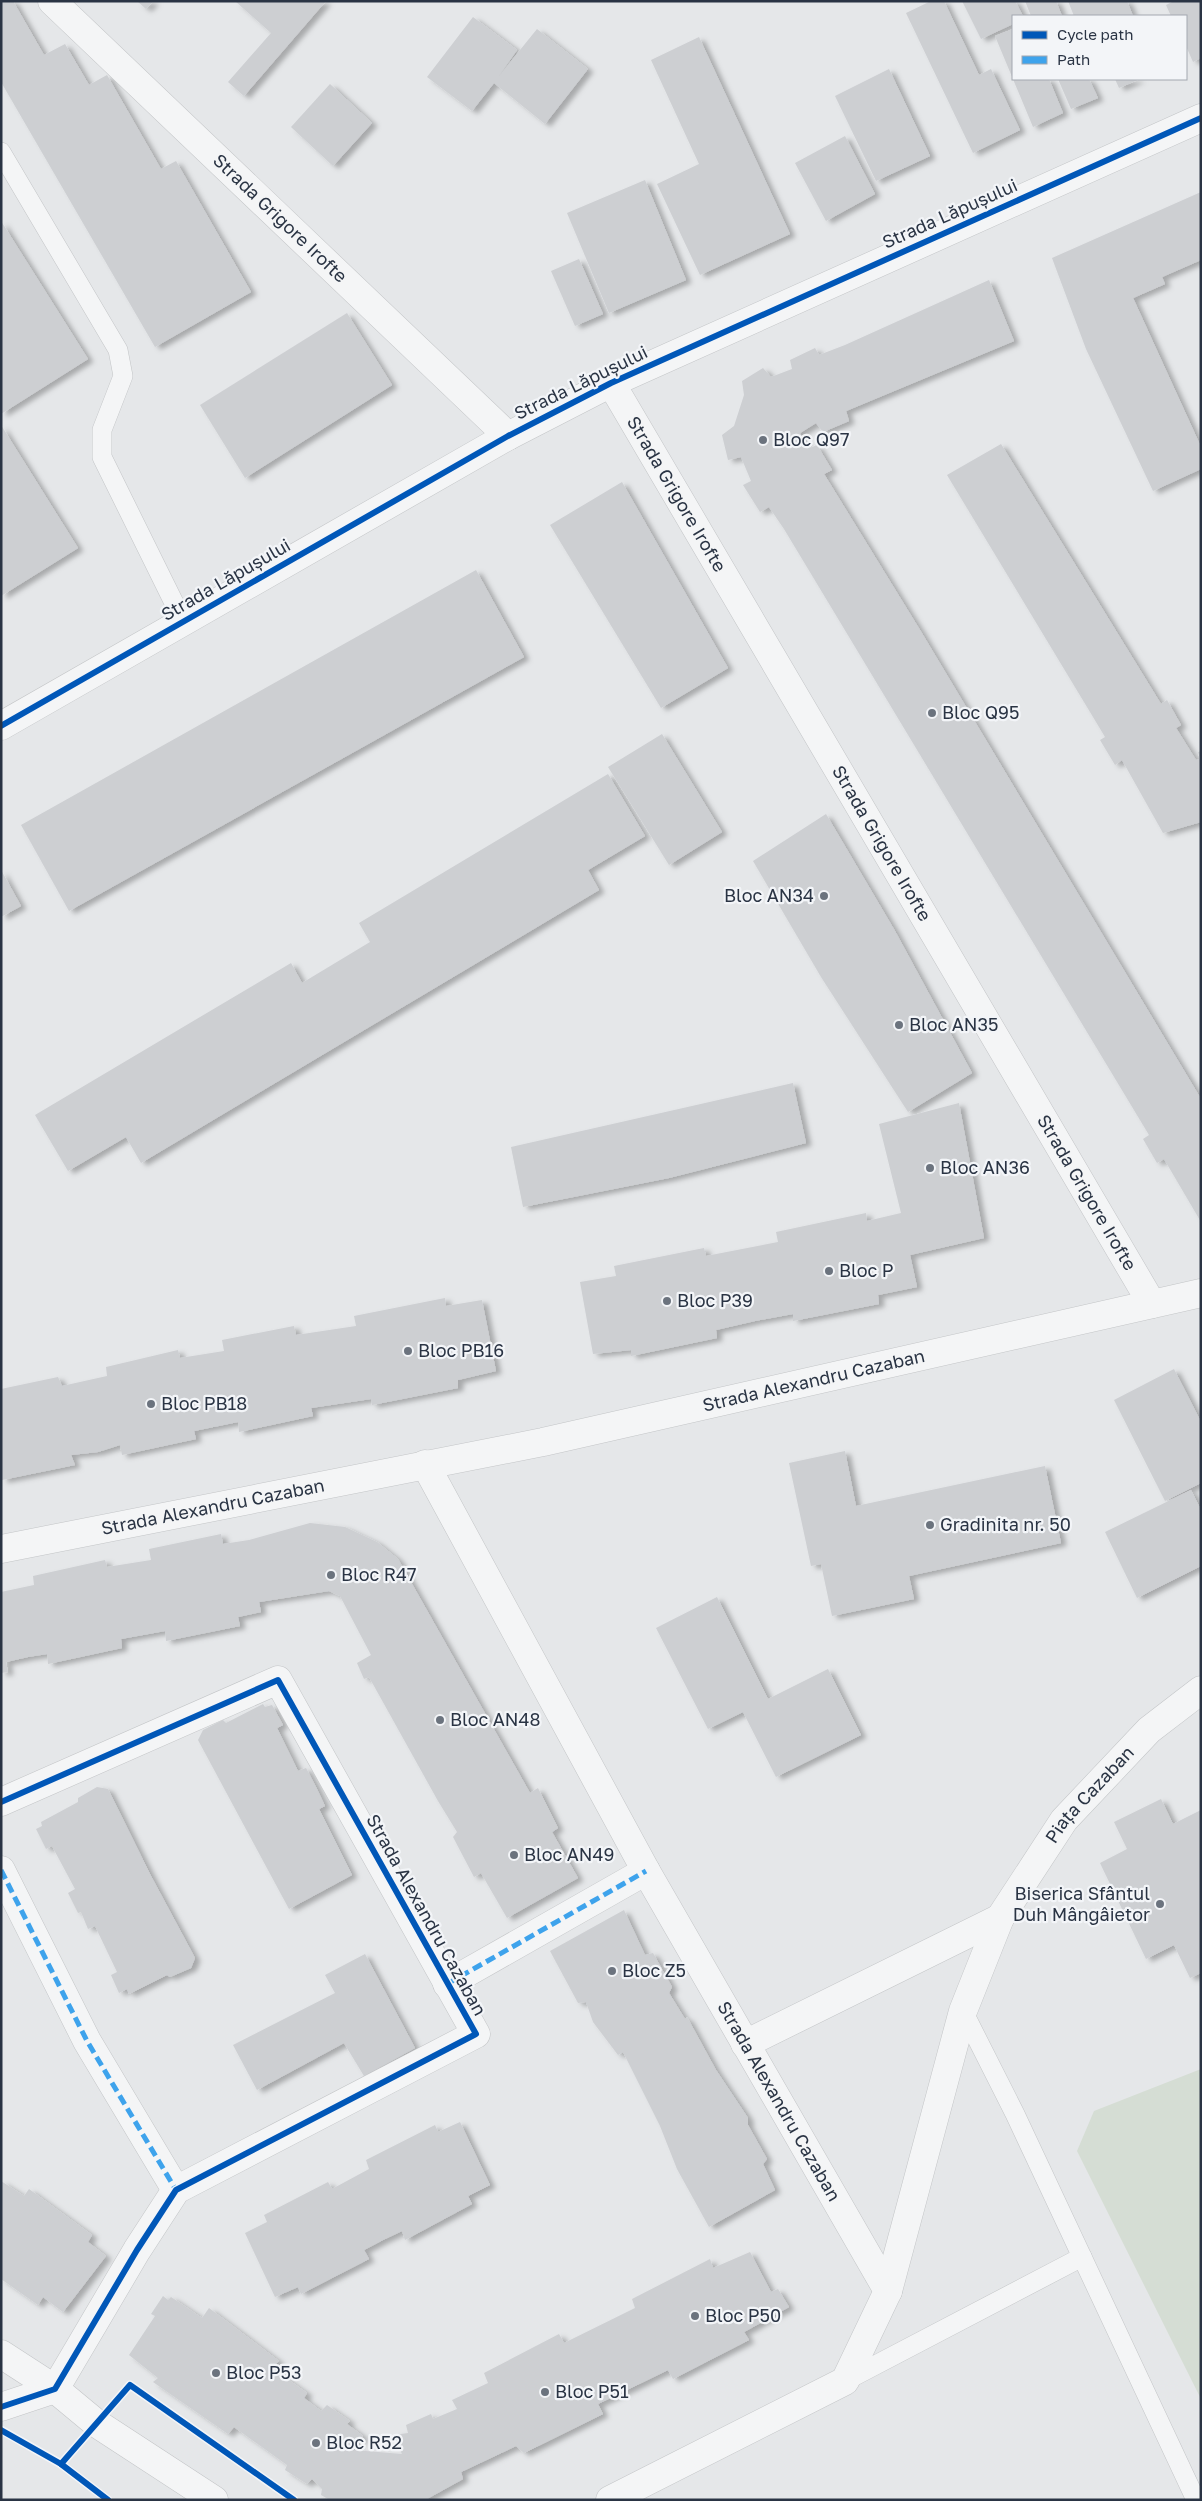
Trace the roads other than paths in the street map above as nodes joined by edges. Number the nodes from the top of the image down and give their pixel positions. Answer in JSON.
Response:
{"nodes":[{"id":1,"x":52,"y":1,"type":"edge"},
{"id":2,"x":1201,"y":118,"type":"edge"},
{"id":3,"x":1,"y":152,"type":"edge"},
{"id":4,"x":611,"y":383,"type":"junction"},
{"id":5,"x":508,"y":436,"type":"junction"},
{"id":6,"x":183,"y":621,"type":"junction"},
{"id":7,"x":1,"y":726,"type":"edge"},
{"id":8,"x":1201,"y":1293,"type":"edge"},
{"id":9,"x":1152,"y":1304,"type":"junction"},
{"id":10,"x":425,"y":1464,"type":"junction"},
{"id":11,"x":1,"y":1549,"type":"edge"},
{"id":12,"x":1201,"y":1690,"type":"edge"},
{"id":13,"x":1,"y":1802,"type":"edge"},
{"id":14,"x":1,"y":1870,"type":"edge"},
{"id":15,"x":646,"y":1871,"type":"junction"},
{"id":16,"x":1000,"y":1918,"type":"junction"},
{"id":17,"x":447,"y":1984,"type":"junction"},
{"id":18,"x":963,"y":2011,"type":"junction"},
{"id":19,"x":745,"y":2044,"type":"junction"},
{"id":20,"x":176,"y":2190,"type":"junction"},
{"id":21,"x":1082,"y":2257,"type":"junction"},
{"id":22,"x":888,"y":2291,"type":"junction"},
{"id":23,"x":1,"y":2354,"type":"edge"},
{"id":24,"x":845,"y":2381,"type":"junction"},
{"id":25,"x":55,"y":2389,"type":"junction"},
{"id":26,"x":1,"y":2407,"type":"edge"},
{"id":27,"x":214,"y":2500,"type":"edge"},
{"id":28,"x":610,"y":2500,"type":"edge"},
{"id":29,"x":1196,"y":2500,"type":"edge"}],
"edges":[{"from":1,"to":5,"type":"street","name":"Strada Grigore Irofte"},
{"from":2,"to":4,"type":"street","name":"Strada Lăpușului"},
{"from":3,"to":6,"type":"lane"},
{"from":4,"to":5,"type":"street","name":"Strada Lăpușului"},
{"from":4,"to":9,"type":"street","name":"Strada Grigore Irofte"},
{"from":5,"to":6,"type":"street","name":"Strada Lăpușului"},
{"from":6,"to":7,"type":"street","name":"Strada Lăpușului"},
{"from":8,"to":9,"type":"street","name":"Strada Alexandru Cazaban"},
{"from":9,"to":10,"type":"street","name":"Strada Alexandru Cazaban"},
{"from":10,"to":11,"type":"street","name":"Strada Alexandru Cazaban"},
{"from":10,"to":15,"type":"street","name":"Strada Alexandru Cazaban"},
{"from":12,"to":16,"type":"street","name":"Piața Cazaban"},
{"from":13,"to":17,"type":"street","name":"Strada Alexandru Cazaban"},
{"from":14,"to":20,"type":"street"},
{"from":15,"to":17,"type":"street"},
{"from":15,"to":19,"type":"street","name":"Strada Alexandru Cazaban"},
{"from":16,"to":18,"type":"street"},
{"from":16,"to":19,"type":"street"},
{"from":17,"to":20,"type":"street","name":"Strada Alexandru Cazaban"},
{"from":18,"to":21,"type":"lane"},
{"from":18,"to":22,"type":"street"},
{"from":19,"to":22,"type":"street","name":"Strada Alexandru Cazaban"},
{"from":20,"to":25,"type":"street","name":"Strada Alexandru Cazaban"},
{"from":21,"to":24,"type":"lane"},
{"from":21,"to":29,"type":"lane"},
{"from":22,"to":24,"type":"street"},
{"from":23,"to":25,"type":"street"},
{"from":24,"to":28,"type":"street"},
{"from":25,"to":26,"type":"street"},
{"from":25,"to":27,"type":"street"}]}
